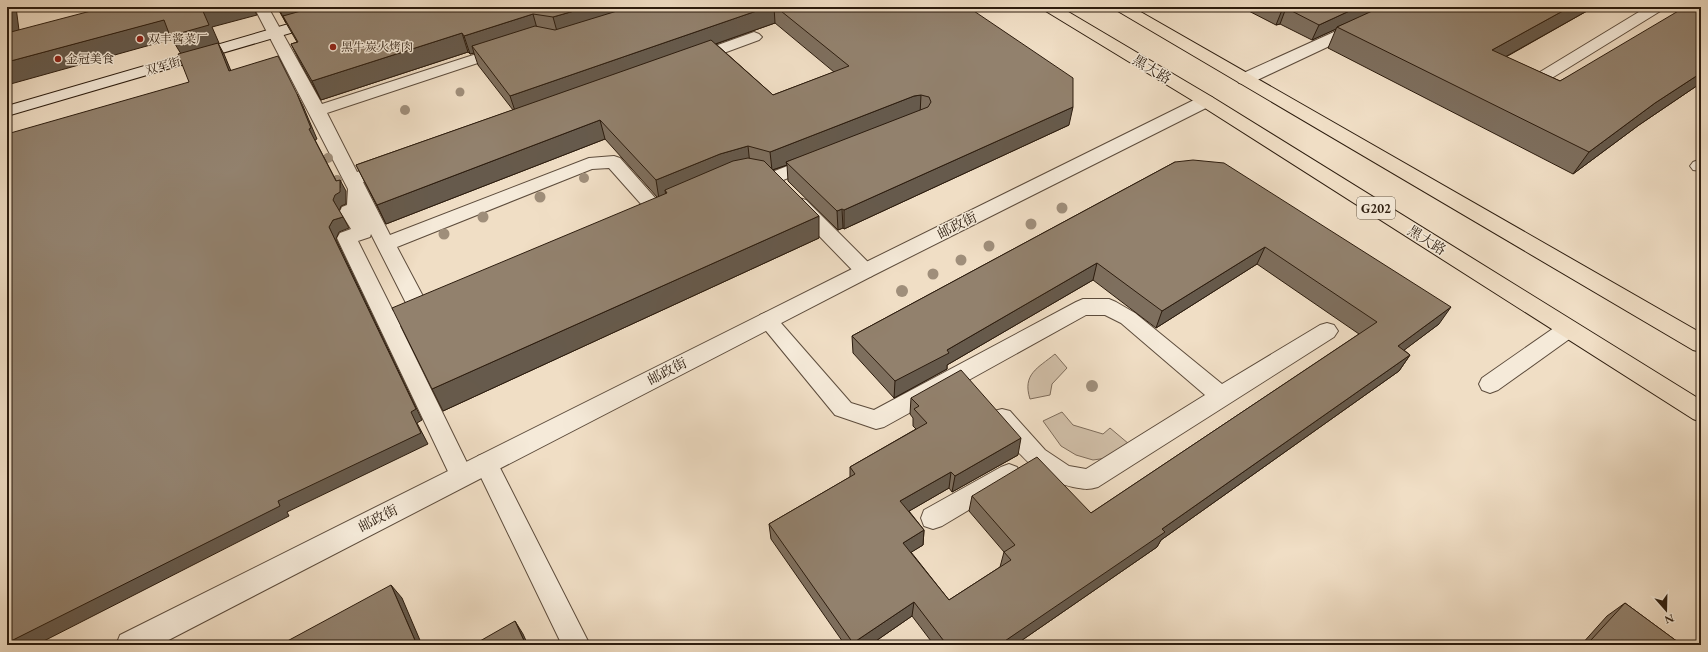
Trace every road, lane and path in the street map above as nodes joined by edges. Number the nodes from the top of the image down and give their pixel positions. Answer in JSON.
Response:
{"nodes":[{"id":1,"x":261,"y":7,"type":"edge"},
{"id":2,"x":364,"y":7,"type":"edge"},
{"id":3,"x":1049,"y":7,"type":"edge"},
{"id":4,"x":1121,"y":7,"type":"edge"},
{"id":5,"x":1401,"y":7,"type":"edge"},
{"id":6,"x":1657,"y":7,"type":"edge"},
{"id":7,"x":276,"y":33,"type":"junction"},
{"id":8,"x":754,"y":37,"type":"edge"},
{"id":9,"x":517,"y":45,"type":"edge"},
{"id":10,"x":680,"y":64,"type":"edge"},
{"id":11,"x":1541,"y":78,"type":"edge"},
{"id":12,"x":1245,"y":79,"type":"junction"},
{"id":13,"x":1206,"y":101,"type":"junction"},
{"id":14,"x":7,"y":111,"type":"edge"},
{"id":15,"x":317,"y":111,"type":"junction"},
{"id":16,"x":828,"y":156,"type":"edge"},
{"id":17,"x":404,"y":162,"type":"edge"},
{"id":18,"x":354,"y":184,"type":"junction"},
{"id":19,"x":656,"y":209,"type":"edge"},
{"id":20,"x":385,"y":244,"type":"junction"},
{"id":21,"x":865,"y":270,"type":"junction"},
{"id":22,"x":441,"y":300,"type":"edge"},
{"id":23,"x":419,"y":309,"type":"junction"},
{"id":24,"x":767,"y":320,"type":"junction"},
{"id":25,"x":388,"y":322,"type":"junction"},
{"id":26,"x":1568,"y":329,"type":"junction"},
{"id":27,"x":1327,"y":331,"type":"dead end"},
{"id":28,"x":1701,"y":344,"type":"edge"},
{"id":29,"x":961,"y":373,"type":"junction"},
{"id":30,"x":1490,"y":384,"type":"dead end"},
{"id":31,"x":1221,"y":396,"type":"junction"},
{"id":32,"x":1701,"y":412,"type":"edge"},
{"id":33,"x":1037,"y":458,"type":"junction"},
{"id":34,"x":486,"y":462,"type":"junction"},
{"id":35,"x":461,"y":476,"type":"junction"},
{"id":36,"x":933,"y":518,"type":"dead end"},
{"id":37,"x":130,"y":645,"type":"edge"},
{"id":38,"x":576,"y":645,"type":"edge"}],
"edges":[{"from":1,"to":7,"type":"lane"},
{"from":2,"to":7,"type":"street","name":"双军街"},
{"from":3,"to":13,"type":"highway","name":"黑大路","number":"G202"},
{"from":4,"to":12,"type":"highway"},
{"from":5,"to":12,"type":"street"},
{"from":6,"to":11,"type":"lane"},
{"from":7,"to":14,"type":"street","name":"双军街"},
{"from":7,"to":15,"type":"lane"},
{"from":8,"to":10,"type":"lane"},
{"from":9,"to":15,"type":"lane"},
{"from":12,"to":28,"type":"highway"},
{"from":13,"to":21,"type":"street","name":"邮政街"},
{"from":13,"to":26,"type":"highway","name":"黑大路","number":"G202"},
{"from":15,"to":18,"type":"lane"},
{"from":16,"to":21,"type":"lane"},
{"from":17,"to":18,"type":"lane"},
{"from":18,"to":20,"type":"lane"},
{"from":18,"to":25,"type":"lane"},
{"from":19,"to":20,"type":"lane"},
{"from":20,"to":23,"type":"lane"},
{"from":21,"to":24,"type":"street","name":"邮政街"},
{"from":22,"to":23,"type":"lane"},
{"from":23,"to":25,"type":"lane"},
{"from":24,"to":29,"type":"lane"},
{"from":24,"to":34,"type":"street","name":"邮政街"},
{"from":25,"to":35,"type":"lane"},
{"from":26,"to":30,"type":"lane"},
{"from":26,"to":32,"type":"highway","name":"黑大路","number":"G202"},
{"from":27,"to":31,"type":"lane"},
{"from":29,"to":31,"type":"lane"},
{"from":29,"to":33,"type":"lane"},
{"from":31,"to":33,"type":"lane"},
{"from":33,"to":36,"type":"lane"},
{"from":34,"to":35,"type":"street","name":"邮政街"},
{"from":34,"to":38,"type":"lane"},
{"from":35,"to":37,"type":"street","name":"邮政街"}]}
